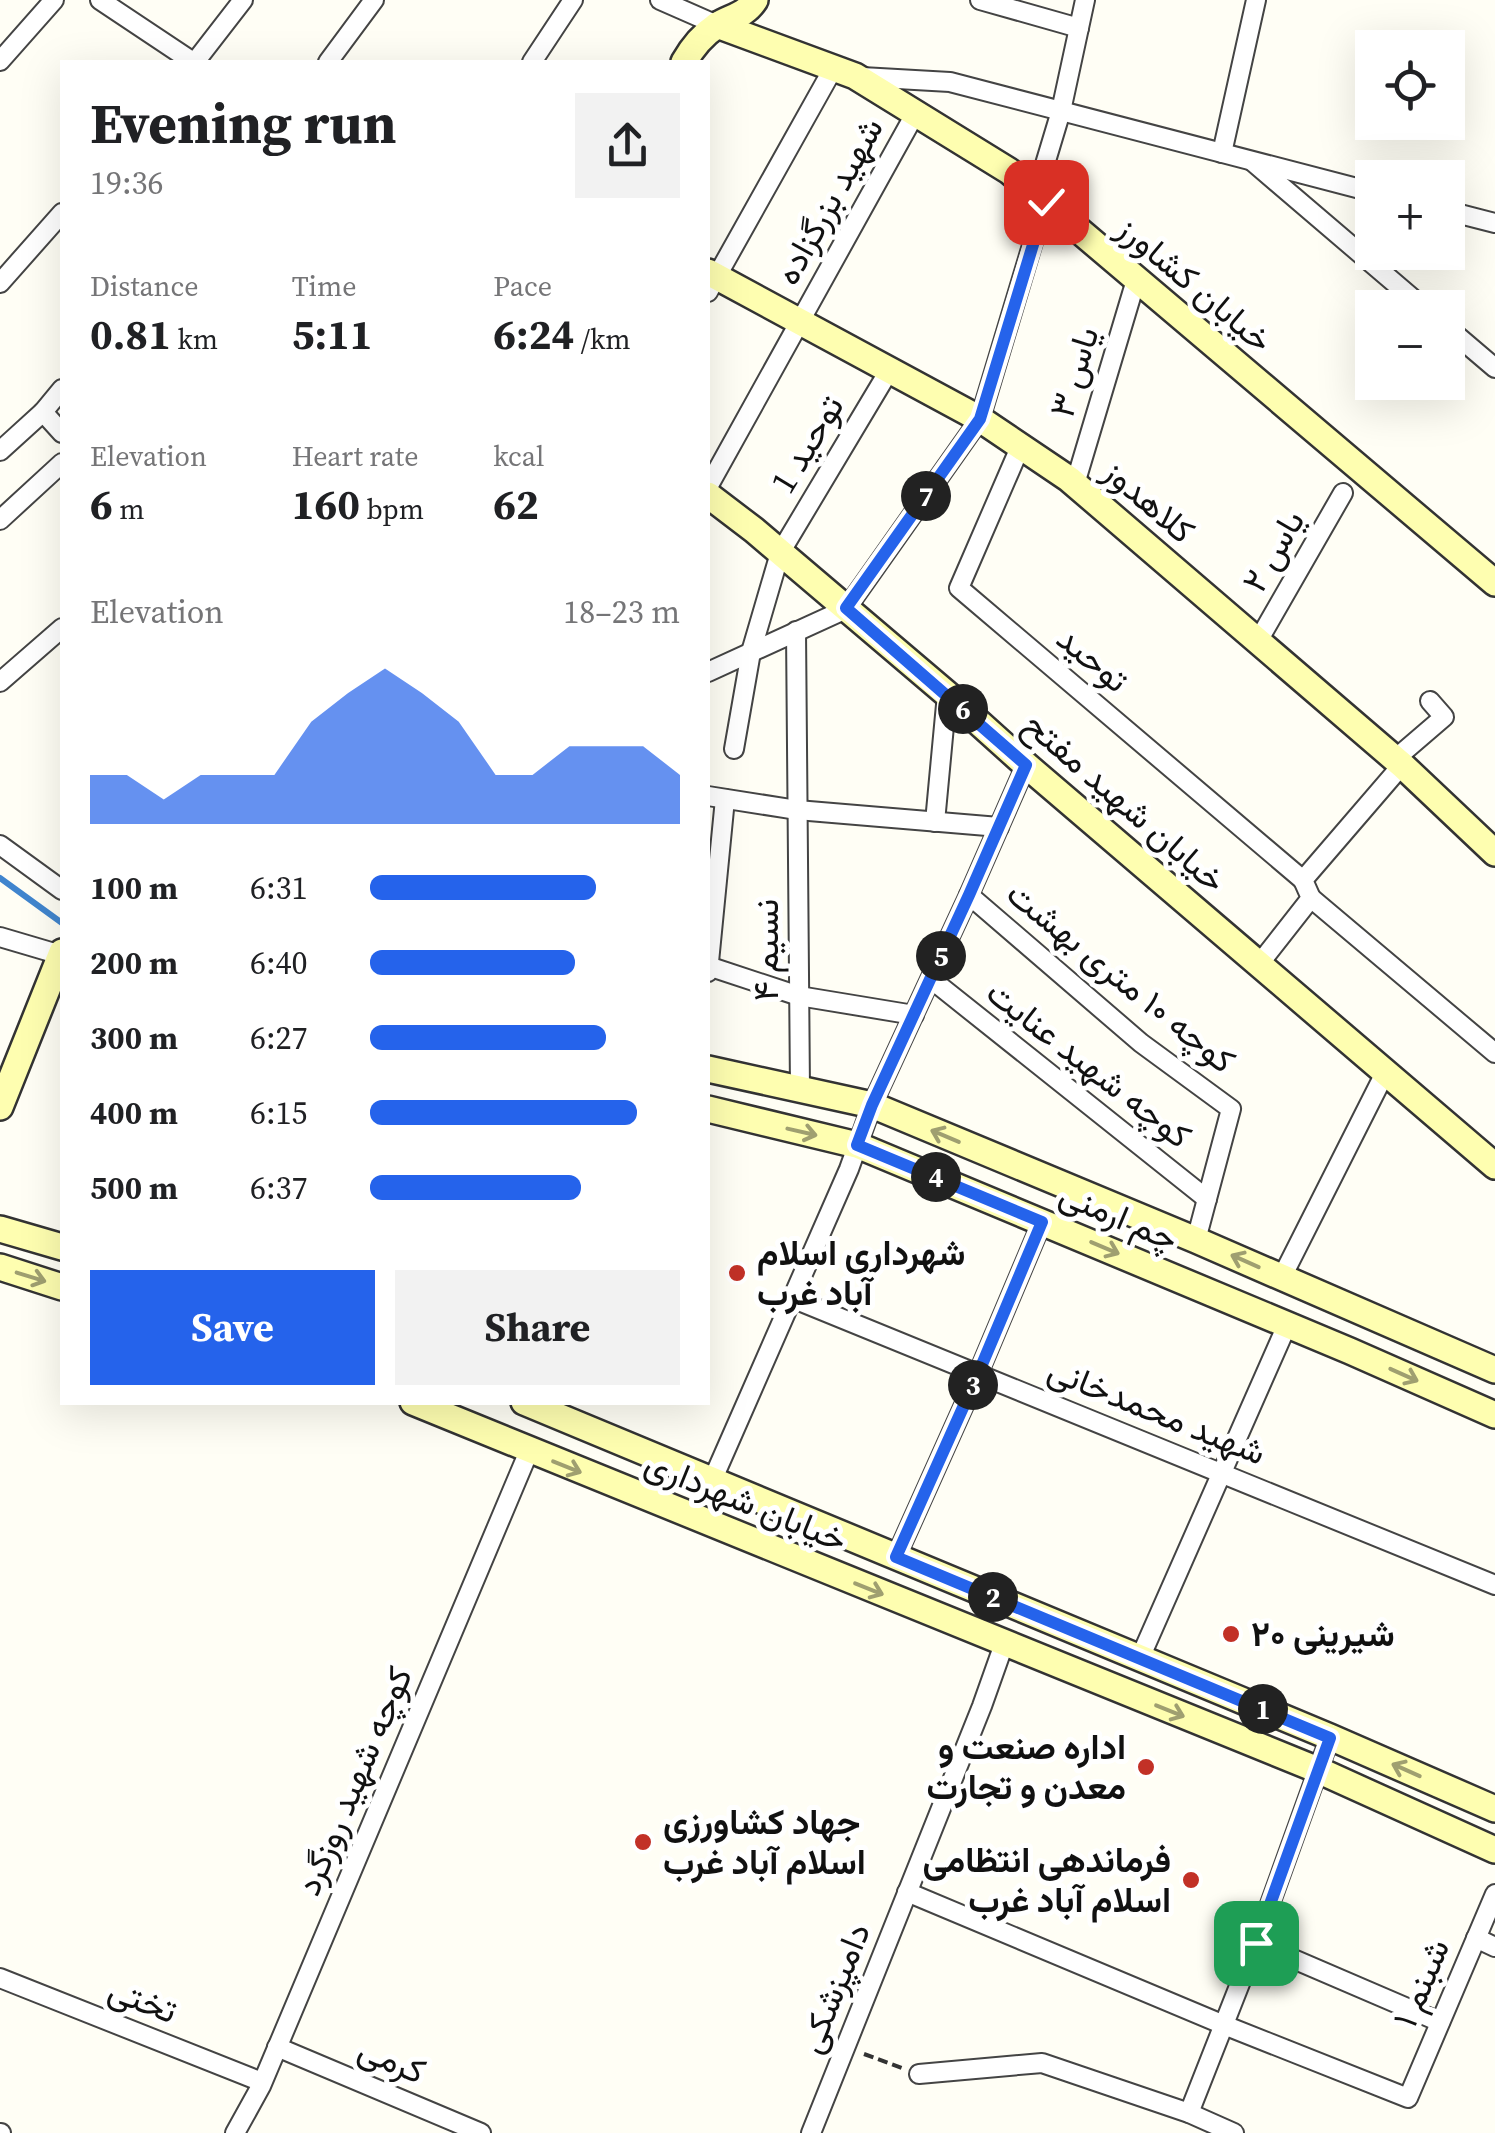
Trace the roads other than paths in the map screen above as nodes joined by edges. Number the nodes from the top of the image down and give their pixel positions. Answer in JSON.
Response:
{"nodes":[{"id":1,"x":54,"y":0,"type":"edge"},
{"id":2,"x":100,"y":0,"type":"edge"},
{"id":3,"x":243,"y":0,"type":"edge"},
{"id":4,"x":374,"y":0,"type":"edge"},
{"id":5,"x":573,"y":0,"type":"edge"},
{"id":6,"x":660,"y":0,"type":"edge"},
{"id":7,"x":756,"y":0,"type":"edge"},
{"id":8,"x":980,"y":0,"type":"edge"},
{"id":9,"x":1085,"y":0,"type":"edge"},
{"id":10,"x":1256,"y":0,"type":"edge"},
{"id":11,"x":717,"y":25,"type":"junction"},
{"id":12,"x":1079,"y":28,"type":"junction"},
{"id":13,"x":191,"y":60,"type":"edge"},
{"id":14,"x":196,"y":60,"type":"edge"},
{"id":15,"x":329,"y":60,"type":"edge"},
{"id":16,"x":533,"y":60,"type":"edge"},
{"id":17,"x":685,"y":60,"type":"edge"},
{"id":18,"x":0,"y":61,"type":"edge"},
{"id":19,"x":844,"y":72,"type":"junction"},
{"id":20,"x":1060,"y":111,"type":"junction"},
{"id":21,"x":915,"y":114,"type":"junction"},
{"id":22,"x":1222,"y":152,"type":"junction"},
{"id":23,"x":1250,"y":160,"type":"junction"},
{"id":24,"x":1355,"y":188,"type":"edge"},
{"id":25,"x":1040,"y":198,"type":"junction"},
{"id":26,"x":60,"y":215,"type":"edge"},
{"id":27,"x":1465,"y":216,"type":"edge"},
{"id":28,"x":1495,"y":224,"type":"edge"},
{"id":29,"x":711,"y":280,"type":"edge"},
{"id":30,"x":1136,"y":280,"type":"junction"},
{"id":31,"x":0,"y":284,"type":"edge"},
{"id":32,"x":1403,"y":290,"type":"edge"},
{"id":33,"x":800,"y":320,"type":"junction"},
{"id":34,"x":1465,"y":342,"type":"edge"},
{"id":35,"x":1495,"y":368,"type":"edge"},
{"id":36,"x":890,"y":370,"type":"junction"},
{"id":37,"x":60,"y":391,"type":"edge"},
{"id":38,"x":43,"y":412,"type":"junction"},
{"id":39,"x":980,"y":419,"type":"junction"},
{"id":40,"x":60,"y":431,"type":"edge"},
{"id":41,"x":1022,"y":445,"type":"junction"},
{"id":42,"x":0,"y":451,"type":"edge"},
{"id":43,"x":60,"y":465,"type":"edge"},
{"id":44,"x":710,"y":483,"type":"edge"},
{"id":45,"x":1075,"y":484,"type":"junction"},
{"id":46,"x":1344,"y":492,"type":"dead end"},
{"id":47,"x":710,"y":497,"type":"edge"},
{"id":48,"x":0,"y":520,"type":"edge"},
{"id":49,"x":780,"y":553,"type":"junction"},
{"id":50,"x":1495,"y":584,"type":"edge"},
{"id":51,"x":846,"y":608,"type":"junction"},
{"id":52,"x":60,"y":630,"type":"edge"},
{"id":53,"x":796,"y":632,"type":"junction"},
{"id":54,"x":1258,"y":641,"type":"junction"},
{"id":55,"x":751,"y":652,"type":"junction"},
{"id":56,"x":710,"y":671,"type":"edge"},
{"id":57,"x":0,"y":682,"type":"edge"},
{"id":58,"x":947,"y":694,"type":"junction"},
{"id":59,"x":1430,"y":701,"type":"dead end"},
{"id":60,"x":734,"y":749,"type":"dead end"},
{"id":61,"x":1398,"y":762,"type":"junction"},
{"id":62,"x":1026,"y":765,"type":"junction"},
{"id":63,"x":716,"y":798,"type":"edge"},
{"id":64,"x":798,"y":810,"type":"junction"},
{"id":65,"x":936,"y":822,"type":"junction"},
{"id":66,"x":999,"y":827,"type":"junction"},
{"id":67,"x":0,"y":845,"type":"edge"},
{"id":68,"x":1495,"y":853,"type":"edge"},
{"id":69,"x":1303,"y":880,"type":"junction"},
{"id":70,"x":60,"y":889,"type":"edge"},
{"id":71,"x":969,"y":895,"type":"junction"},
{"id":72,"x":1312,"y":898,"type":"junction"},
{"id":73,"x":710,"y":926,"type":"edge"},
{"id":74,"x":0,"y":937,"type":"edge"},
{"id":75,"x":60,"y":953,"type":"edge"},
{"id":76,"x":60,"y":959,"type":"edge"},
{"id":77,"x":1260,"y":963,"type":"junction"},
{"id":78,"x":710,"y":969,"type":"edge"},
{"id":79,"x":931,"y":979,"type":"junction"},
{"id":80,"x":799,"y":996,"type":"junction"},
{"id":81,"x":914,"y":1015,"type":"junction"},
{"id":82,"x":1495,"y":1052,"type":"edge"},
{"id":83,"x":710,"y":1069,"type":"edge"},
{"id":84,"x":1385,"y":1072,"type":"junction"},
{"id":85,"x":800,"y":1089,"type":"junction"},
{"id":86,"x":872,"y":1105,"type":"junction"},
{"id":87,"x":0,"y":1107,"type":"edge"},
{"id":88,"x":710,"y":1109,"type":"edge"},
{"id":89,"x":857,"y":1145,"type":"junction"},
{"id":90,"x":1495,"y":1166,"type":"edge"},
{"id":91,"x":1207,"y":1199,"type":"junction"},
{"id":92,"x":1042,"y":1222,"type":"junction"},
{"id":93,"x":0,"y":1229,"type":"edge"},
{"id":94,"x":1196,"y":1240,"type":"junction"},
{"id":95,"x":60,"y":1246,"type":"edge"},
{"id":96,"x":0,"y":1267,"type":"edge"},
{"id":97,"x":1282,"y":1278,"type":"junction"},
{"id":98,"x":60,"y":1285,"type":"edge"},
{"id":99,"x":794,"y":1298,"type":"junction"},
{"id":100,"x":1287,"y":1325,"type":"junction"},
{"id":101,"x":1495,"y":1370,"type":"edge"},
{"id":102,"x":978,"y":1374,"type":"junction"},
{"id":103,"x":420,"y":1405,"type":"edge"},
{"id":104,"x":531,"y":1405,"type":"edge"},
{"id":105,"x":1495,"y":1415,"type":"edge"},
{"id":106,"x":529,"y":1452,"type":"junction"},
{"id":107,"x":1222,"y":1473,"type":"junction"},
{"id":108,"x":712,"y":1481,"type":"junction"},
{"id":109,"x":896,"y":1557,"type":"junction"},
{"id":110,"x":1495,"y":1585,"type":"edge"},
{"id":111,"x":1004,"y":1644,"type":"junction"},
{"id":112,"x":1140,"y":1658,"type":"junction"},
{"id":113,"x":1330,"y":1738,"type":"junction"},
{"id":114,"x":1318,"y":1770,"type":"junction"},
{"id":115,"x":1495,"y":1810,"type":"edge"},
{"id":116,"x":1495,"y":1850,"type":"edge"},
{"id":117,"x":907,"y":1892,"type":"junction"},
{"id":118,"x":1495,"y":1894,"type":"edge"},
{"id":119,"x":1476,"y":1938,"type":"junction"},
{"id":120,"x":1256,"y":1943,"type":"junction"},
{"id":121,"x":1495,"y":1946,"type":"edge"},
{"id":122,"x":0,"y":1978,"type":"edge"},
{"id":123,"x":1440,"y":2022,"type":"junction"},
{"id":124,"x":1224,"y":2025,"type":"junction"},
{"id":125,"x":276,"y":2047,"type":"junction"},
{"id":126,"x":919,"y":2074,"type":"road end"},
{"id":127,"x":262,"y":2082,"type":"junction"},
{"id":128,"x":1189,"y":2114,"type":"junction"},
{"id":129,"x":235,"y":2133,"type":"edge"},
{"id":130,"x":481,"y":2133,"type":"edge"},
{"id":131,"x":811,"y":2133,"type":"edge"},
{"id":132,"x":1234,"y":2133,"type":"edge"}],
"edges":[{"from":1,"to":18,"type":"street"},
{"from":2,"to":13,"type":"street"},
{"from":3,"to":14,"type":"street"},
{"from":4,"to":15,"type":"street"},
{"from":5,"to":16,"type":"street"},
{"from":6,"to":11,"type":"street"},
{"from":7,"to":11,"type":"street"},
{"from":8,"to":12,"type":"street"},
{"from":9,"to":12,"type":"street"},
{"from":10,"to":22,"type":"street"},
{"from":11,"to":17,"type":"street"},
{"from":11,"to":19,"type":"street","name":"خیابان کشاورز"},
{"from":12,"to":20,"type":"street"},
{"from":19,"to":20,"type":"street"},
{"from":19,"to":21,"type":"street","name":"خیابان کشاورز"},
{"from":19,"to":29,"type":"street"},
{"from":20,"to":22,"type":"street"},
{"from":20,"to":25,"type":"street"},
{"from":21,"to":25,"type":"street","name":"خیابان کشاورز"},
{"from":21,"to":33,"type":"street","name":"شهید بزرگزاده"},
{"from":22,"to":23,"type":"street"},
{"from":23,"to":24,"type":"street"},
{"from":23,"to":32,"type":"street"},
{"from":25,"to":30,"type":"street","name":"خیابان کشاورز"},
{"from":25,"to":39,"type":"street"},
{"from":26,"to":31,"type":"street"},
{"from":27,"to":28,"type":"street"},
{"from":29,"to":33,"type":"street","name":"کلاهدوز"},
{"from":30,"to":45,"type":"street","name":"یاس ۳"},
{"from":30,"to":50,"type":"street","name":"خیابان کشاورز"},
{"from":33,"to":36,"type":"street","name":"کلاهدوز"},
{"from":33,"to":44,"type":"street","name":"شهید بزرگزاده"},
{"from":34,"to":35,"type":"street"},
{"from":36,"to":39,"type":"street","name":"کلاهدوز"},
{"from":36,"to":49,"type":"street","name":"توحید 1"},
{"from":37,"to":38,"type":"street"},
{"from":38,"to":40,"type":"street"},
{"from":38,"to":42,"type":"street"},
{"from":39,"to":41,"type":"street","name":"کلاهدوز"},
{"from":39,"to":51,"type":"street"},
{"from":41,"to":45,"type":"street","name":"کلاهدوز"},
{"from":41,"to":69,"type":"street","name":"توحید"},
{"from":43,"to":48,"type":"street"},
{"from":45,"to":54,"type":"street","name":"کلاهدوز"},
{"from":46,"to":54,"type":"street","name":"یاس ۲"},
{"from":47,"to":49,"type":"street","name":"خیابان شهید مفتح"},
{"from":49,"to":51,"type":"street","name":"خیابان شهید مفتح"},
{"from":49,"to":55,"type":"street","name":"توحید 1"},
{"from":51,"to":53,"type":"street"},
{"from":51,"to":58,"type":"street","name":"خیابان شهید مفتح"},
{"from":52,"to":57,"type":"street"},
{"from":53,"to":55,"type":"street"},
{"from":53,"to":64,"type":"street","name":"نسیم ۴"},
{"from":54,"to":61,"type":"street","name":"کلاهدوز"},
{"from":55,"to":56,"type":"street"},
{"from":55,"to":60,"type":"street","name":"توحید 1"},
{"from":58,"to":62,"type":"street","name":"خیابان شهید مفتح"},
{"from":58,"to":65,"type":"street"},
{"from":59,"to":61,"type":"street"},
{"from":61,"to":68,"type":"street","name":"کلاهدوز"},
{"from":61,"to":69,"type":"street"},
{"from":62,"to":66,"type":"street"},
{"from":62,"to":77,"type":"street","name":"خیابان شهید مفتح"},
{"from":63,"to":64,"type":"street"},
{"from":63,"to":73,"type":"street"},
{"from":64,"to":65,"type":"street"},
{"from":64,"to":80,"type":"street","name":"نسیم ۴"},
{"from":65,"to":66,"type":"street"},
{"from":66,"to":71,"type":"street"},
{"from":67,"to":70,"type":"street"},
{"from":69,"to":72,"type":"street"},
{"from":71,"to":79,"type":"street"},
{"from":71,"to":91,"type":"street","name":"کوچه ۱۰ متری بهشت"},
{"from":72,"to":77,"type":"street"},
{"from":72,"to":82,"type":"street"},
{"from":74,"to":75,"type":"street"},
{"from":76,"to":87,"type":"street"},
{"from":77,"to":84,"type":"street","name":"خیابان شهید مفتح"},
{"from":78,"to":80,"type":"street"},
{"from":79,"to":81,"type":"street"},
{"from":79,"to":91,"type":"street","name":"کوچه شهید عنایت"},
{"from":80,"to":81,"type":"street"},
{"from":80,"to":85,"type":"street","name":"نسیم ۴"},
{"from":81,"to":86,"type":"street"},
{"from":83,"to":85,"type":"street","name":"چم ارمنی"},
{"from":84,"to":90,"type":"street","name":"خیابان شهید مفتح"},
{"from":84,"to":97,"type":"street"},
{"from":85,"to":86,"type":"street","name":"چم ارمنی"},
{"from":86,"to":89,"type":"street"},
{"from":94,"to":86,"type":"street","name":"چم ارمنی","one_way":true},
{"from":88,"to":89,"type":"street","name":"چم ارمنی","one_way":true},
{"from":89,"to":92,"type":"street","name":"چم ارمنی"},
{"from":89,"to":99,"type":"street"},
{"from":91,"to":94,"type":"street"},
{"from":92,"to":100,"type":"street","name":"چم ارمنی","one_way":true},
{"from":92,"to":102,"type":"street"},
{"from":93,"to":95,"type":"street"},
{"from":97,"to":94,"type":"street","name":"چم ارمنی","one_way":true},
{"from":96,"to":98,"type":"street","one_way":true},
{"from":97,"to":101,"type":"street","name":"چم ارمنی"},
{"from":99,"to":102,"type":"street","name":"شهید محمدخانی"},
{"from":99,"to":108,"type":"street"},
{"from":100,"to":105,"type":"street","name":"چم ارمنی","one_way":true},
{"from":100,"to":107,"type":"street"},
{"from":102,"to":107,"type":"street","name":"شهید محمدخانی"},
{"from":102,"to":109,"type":"street"},
{"from":103,"to":106,"type":"street","name":"خیابان شهرداری"},
{"from":104,"to":108,"type":"street","name":"خیابان شهرداری"},
{"from":106,"to":111,"type":"street","name":"خیابان شهرداری","one_way":true},
{"from":106,"to":125,"type":"street","name":"کوچه شهید روزگرد"},
{"from":107,"to":110,"type":"street","name":"شهید محمدخانی"},
{"from":107,"to":112,"type":"street"},
{"from":108,"to":109,"type":"street","name":"خیابان شهرداری"},
{"from":109,"to":112,"type":"street","name":"خیابان شهرداری"},
{"from":111,"to":114,"type":"street","name":"خیابان شهرداری","one_way":true},
{"from":111,"to":117,"type":"street","name":"دامپزشکی"},
{"from":112,"to":113,"type":"street","name":"خیابان شهرداری"},
{"from":113,"to":114,"type":"street"},
{"from":115,"to":113,"type":"street","name":"خیابان شهرداری","one_way":true},
{"from":114,"to":116,"type":"street","name":"خیابان شهرداری"},
{"from":114,"to":120,"type":"street"},
{"from":117,"to":124,"type":"street"},
{"from":117,"to":131,"type":"street","name":"دامپزشکی"},
{"from":118,"to":119,"type":"street","name":"شبنم ۱"},
{"from":119,"to":121,"type":"street"},
{"from":119,"to":123,"type":"street","name":"شبنم ۱"},
{"from":120,"to":123,"type":"street"},
{"from":120,"to":124,"type":"street"},
{"from":122,"to":127,"type":"street","name":"تختی"},
{"from":123,"to":124,"type":"street","name":"شبنم ۱"},
{"from":124,"to":128,"type":"street"},
{"from":125,"to":127,"type":"street","name":"کوچه شهید روزگرد"},
{"from":125,"to":130,"type":"street","name":"کرمی"},
{"from":126,"to":128,"type":"street"},
{"from":127,"to":129,"type":"street","name":"کوچه شهید روزگرد"},
{"from":128,"to":132,"type":"street"}]}
